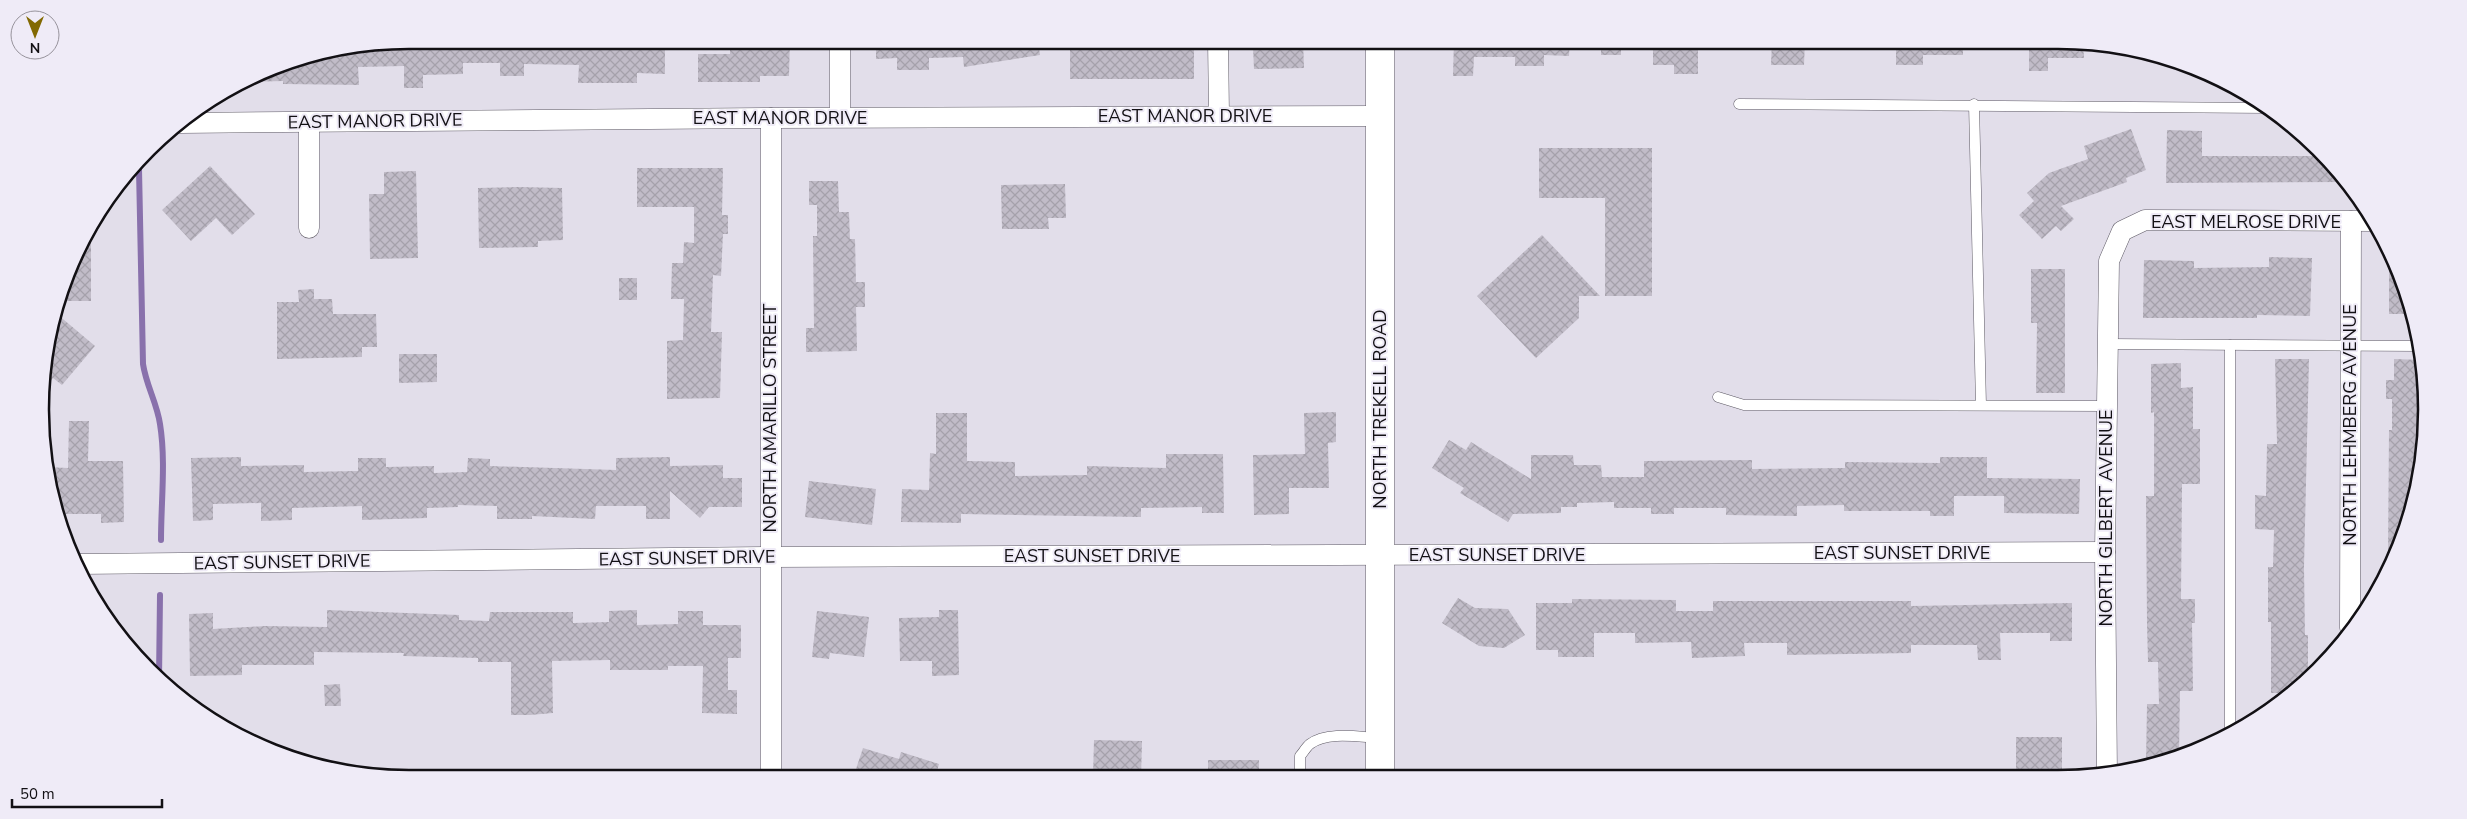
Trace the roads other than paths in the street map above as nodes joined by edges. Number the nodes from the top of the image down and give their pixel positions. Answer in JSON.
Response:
{"nodes":[{"id":1,"x":840,"y":49,"type":"edge"},
{"id":2,"x":1218,"y":49,"type":"edge"},
{"id":3,"x":1380,"y":49,"type":"edge"},
{"id":4,"x":1738,"y":104,"type":"dead end"},
{"id":5,"x":1974,"y":104,"type":"junction"},
{"id":6,"x":2255,"y":108,"type":"edge"},
{"id":7,"x":1219,"y":115,"type":"junction"},
{"id":8,"x":1380,"y":116,"type":"junction"},
{"id":9,"x":840,"y":117,"type":"junction"},
{"id":10,"x":771,"y":118,"type":"junction"},
{"id":11,"x":309,"y":122,"type":"junction"},
{"id":12,"x":190,"y":123,"type":"edge"},
{"id":13,"x":2351,"y":222,"type":"junction"},
{"id":14,"x":2365,"y":222,"type":"edge"},
{"id":15,"x":309,"y":228,"type":"dead end"},
{"id":16,"x":2109,"y":261,"type":"joint"},
{"id":17,"x":2108,"y":344,"type":"junction"},
{"id":18,"x":2230,"y":345,"type":"junction"},
{"id":19,"x":2351,"y":346,"type":"junction"},
{"id":20,"x":2412,"y":346,"type":"edge"},
{"id":21,"x":1718,"y":397,"type":"dead end"},
{"id":22,"x":1981,"y":405,"type":"junction"},
{"id":23,"x":2107,"y":406,"type":"junction"},
{"id":24,"x":2105,"y":552,"type":"junction"},
{"id":25,"x":1381,"y":556,"type":"junction"},
{"id":26,"x":770,"y":557,"type":"junction"},
{"id":27,"x":84,"y":564,"type":"edge"},
{"id":28,"x":2350,"y":620,"type":"edge"},
{"id":29,"x":2230,"y":726,"type":"edge"},
{"id":30,"x":1380,"y":738,"type":"junction"},
{"id":31,"x":2107,"y":767,"type":"edge"},
{"id":32,"x":771,"y":770,"type":"edge"},
{"id":33,"x":1300,"y":770,"type":"edge"},
{"id":34,"x":1380,"y":770,"type":"edge"}],
"edges":[{"from":1,"to":9,"type":"street"},
{"from":2,"to":7,"type":"street"},
{"from":3,"to":8,"type":"main road","name":"NORTH TREKELL ROAD"},
{"from":4,"to":5,"type":"lane"},
{"from":5,"to":6,"type":"lane"},
{"from":5,"to":22,"type":"lane"},
{"from":7,"to":8,"type":"street","name":"EAST MANOR DRIVE"},
{"from":7,"to":9,"type":"street","name":"EAST MANOR DRIVE"},
{"from":8,"to":25,"type":"main road","name":"NORTH TREKELL ROAD"},
{"from":9,"to":10,"type":"street","name":"EAST MANOR DRIVE"},
{"from":10,"to":11,"type":"street","name":"EAST MANOR DRIVE"},
{"from":10,"to":26,"type":"street","name":"NORTH AMARILLO STREET"},
{"from":11,"to":12,"type":"street","name":"EAST MANOR DRIVE"},
{"from":11,"to":15,"type":"street"},
{"from":13,"to":14,"type":"street","name":"EAST MELROSE DRIVE"},
{"from":13,"to":16,"type":"street","name":"EAST MELROSE DRIVE"},
{"from":13,"to":19,"type":"street","name":"NORTH LEHMBERG AVENUE"},
{"from":16,"to":17,"type":"street","name":"NORTH GILBERT AVENUE"},
{"from":17,"to":18,"type":"lane"},
{"from":17,"to":23,"type":"street","name":"NORTH GILBERT AVENUE"},
{"from":18,"to":19,"type":"lane"},
{"from":18,"to":29,"type":"lane"},
{"from":19,"to":20,"type":"lane"},
{"from":19,"to":28,"type":"street","name":"NORTH LEHMBERG AVENUE"},
{"from":21,"to":22,"type":"lane"},
{"from":22,"to":23,"type":"lane"},
{"from":23,"to":24,"type":"street","name":"NORTH GILBERT AVENUE"},
{"from":24,"to":25,"type":"street","name":"EAST SUNSET DRIVE"},
{"from":24,"to":31,"type":"street","name":"NORTH GILBERT AVENUE"},
{"from":25,"to":26,"type":"street","name":"EAST SUNSET DRIVE"},
{"from":25,"to":30,"type":"main road","name":"NORTH TREKELL ROAD"},
{"from":26,"to":27,"type":"street","name":"EAST SUNSET DRIVE"},
{"from":26,"to":32,"type":"street","name":"NORTH AMARILLO STREET"},
{"from":30,"to":33,"type":"lane"},
{"from":30,"to":34,"type":"main road","name":"NORTH TREKELL ROAD"}]}
